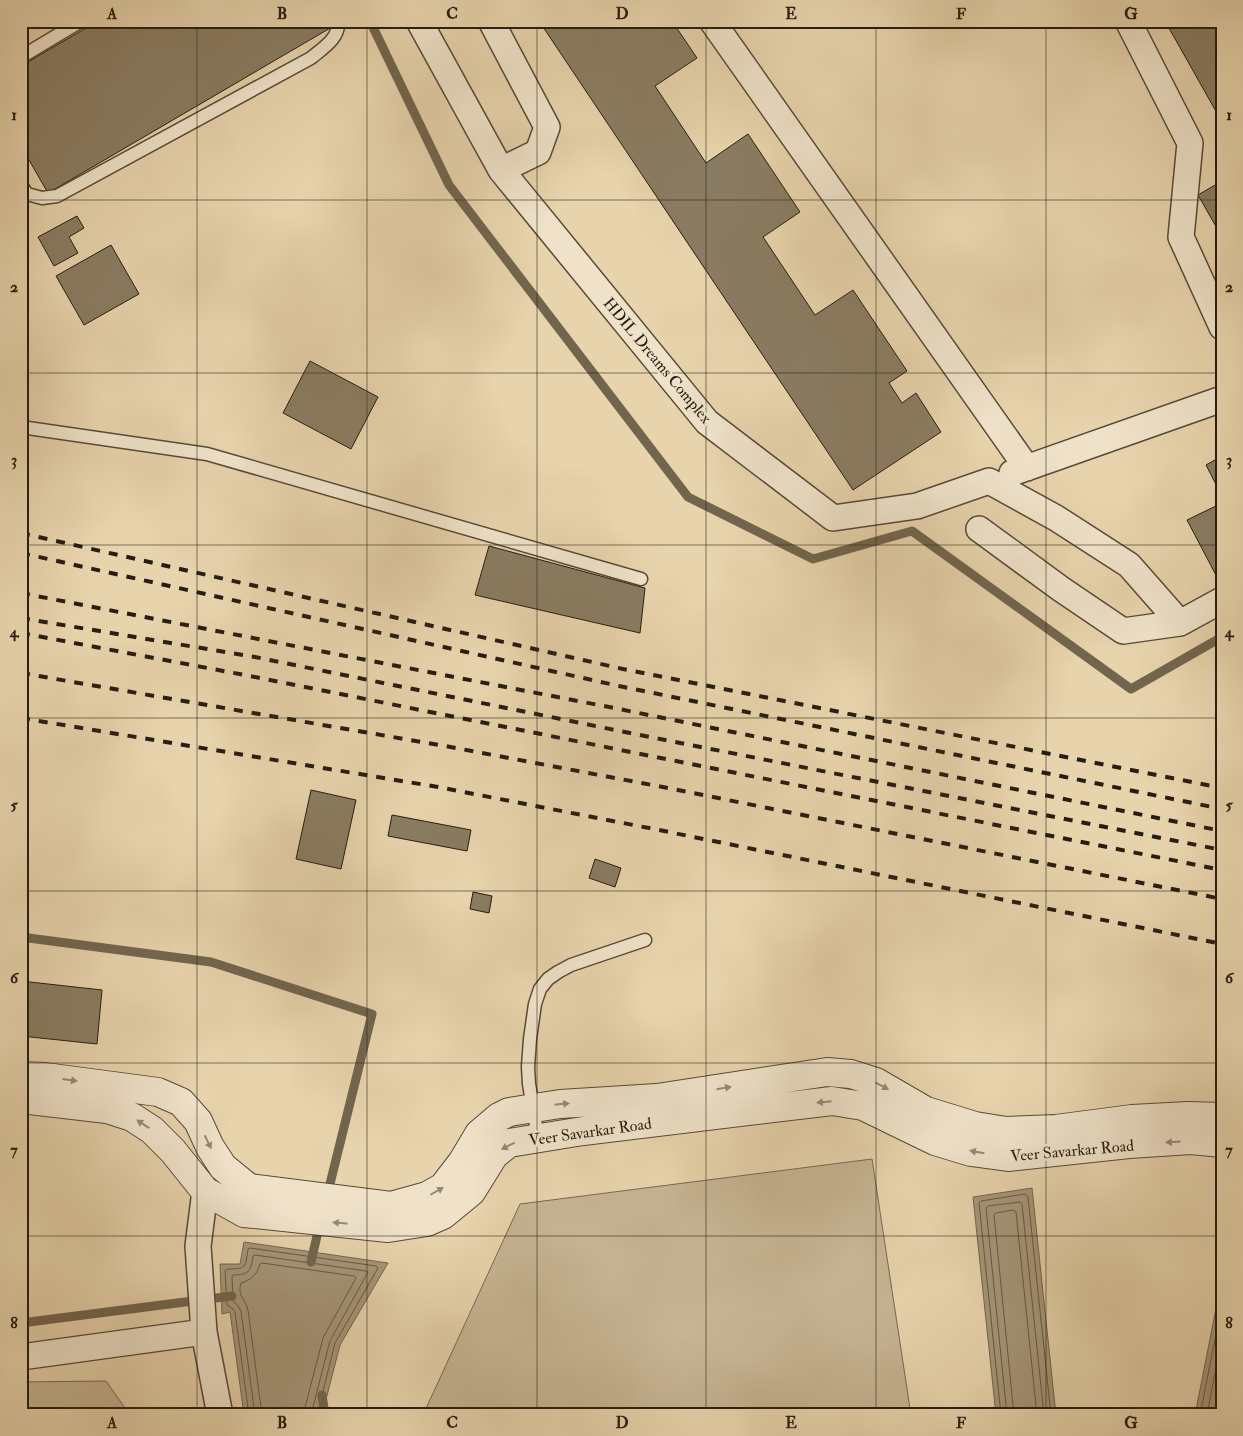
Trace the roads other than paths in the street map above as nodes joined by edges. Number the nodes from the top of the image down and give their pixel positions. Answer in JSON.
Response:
{"nodes":[{"id":1,"x":81,"y":21,"type":"edge"},
{"id":2,"x":338,"y":21,"type":"edge"},
{"id":3,"x":419,"y":21,"type":"edge"},
{"id":4,"x":491,"y":21,"type":"edge"},
{"id":5,"x":712,"y":21,"type":"edge"},
{"id":6,"x":1128,"y":21,"type":"edge"},
{"id":7,"x":21,"y":57,"type":"edge"},
{"id":8,"x":501,"y":170,"type":"junction"},
{"id":9,"x":21,"y":185,"type":"edge"},
{"id":10,"x":1222,"y":327,"type":"edge"},
{"id":11,"x":1222,"y":399,"type":"edge"},
{"id":12,"x":21,"y":427,"type":"edge"},
{"id":13,"x":1027,"y":468,"type":"junction"},
{"id":14,"x":989,"y":481,"type":"junction"},
{"id":15,"x":979,"y":529,"type":"dead end"},
{"id":16,"x":641,"y":579,"type":"dead end"},
{"id":17,"x":1222,"y":600,"type":"edge"},
{"id":18,"x":1180,"y":623,"type":"junction"},
{"id":19,"x":645,"y":940,"type":"dead end"},
{"id":20,"x":21,"y":1076,"type":"edge"},
{"id":21,"x":21,"y":1099,"type":"edge"},
{"id":22,"x":533,"y":1109,"type":"junction"},
{"id":23,"x":1222,"y":1117,"type":"edge"},
{"id":24,"x":538,"y":1138,"type":"junction"},
{"id":25,"x":1222,"y":1143,"type":"edge"},
{"id":26,"x":205,"y":1191,"type":"junction"},
{"id":27,"x":247,"y":1200,"type":"junction"},
{"id":28,"x":390,"y":1217,"type":"junction"},
{"id":29,"x":204,"y":1332,"type":"junction"},
{"id":30,"x":21,"y":1357,"type":"edge"},
{"id":31,"x":220,"y":1415,"type":"edge"}],
"edges":[{"from":1,"to":7,"type":"lane"},
{"from":2,"to":9,"type":"lane"},
{"from":3,"to":8,"type":"street","name":"HDIL Dreams Complex"},
{"from":4,"to":8,"type":"street"},
{"from":5,"to":13,"type":"street"},
{"from":6,"to":10,"type":"street"},
{"from":8,"to":14,"type":"street","name":"HDIL Dreams Complex"},
{"from":11,"to":13,"type":"street","name":"HDIL Dreams Complex"},
{"from":12,"to":16,"type":"lane"},
{"from":13,"to":14,"type":"street","name":"HDIL Dreams Complex"},
{"from":14,"to":18,"type":"street"},
{"from":15,"to":18,"type":"street"},
{"from":17,"to":18,"type":"street"},
{"from":19,"to":22,"type":"lane"},
{"from":20,"to":27,"type":"street","one_way":true},
{"from":26,"to":21,"type":"street","name":"Veer Savarkar Road","one_way":true},
{"from":22,"to":23,"type":"street","one_way":true},
{"from":22,"to":24,"type":"lane"},
{"from":28,"to":22,"type":"street","one_way":true},
{"from":25,"to":24,"type":"street","name":"Veer Savarkar Road","one_way":true},
{"from":24,"to":28,"type":"street","name":"Veer Savarkar Road","one_way":true},
{"from":26,"to":27,"type":"street","name":"Veer Savarkar Road"},
{"from":26,"to":29,"type":"street"},
{"from":27,"to":28,"type":"street","name":"Veer Savarkar Road"},
{"from":29,"to":30,"type":"street"},
{"from":29,"to":31,"type":"street"}]}
